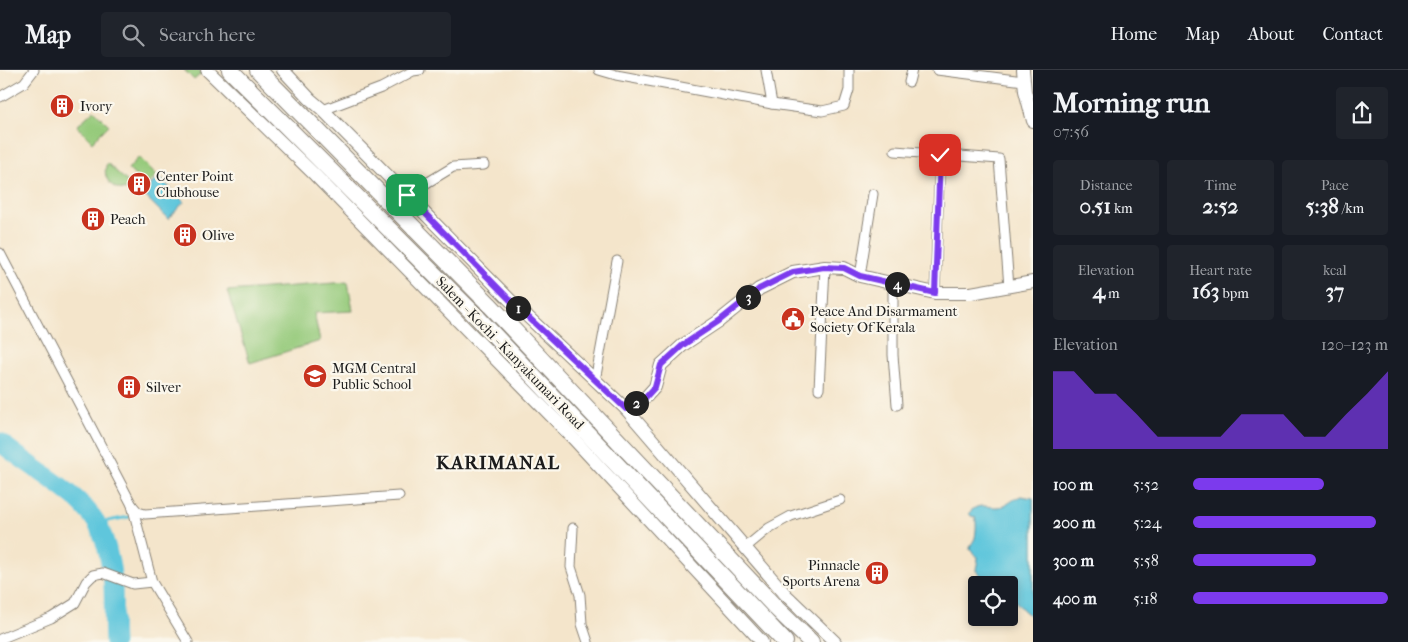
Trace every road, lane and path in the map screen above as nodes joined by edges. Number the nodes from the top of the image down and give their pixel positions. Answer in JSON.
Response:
{"nodes":[{"id":1,"x":34,"y":70,"type":"edge"},
{"id":2,"x":207,"y":70,"type":"edge"},
{"id":3,"x":230,"y":70,"type":"edge"},
{"id":4,"x":258,"y":70,"type":"edge"},
{"id":5,"x":283,"y":70,"type":"edge"},
{"id":6,"x":420,"y":70,"type":"edge"},
{"id":7,"x":600,"y":70,"type":"edge"},
{"id":8,"x":766,"y":70,"type":"edge"},
{"id":9,"x":849,"y":70,"type":"edge"},
{"id":10,"x":912,"y":70,"type":"edge"},
{"id":11,"x":937,"y":70,"type":"edge"},
{"id":12,"x":1023,"y":75,"type":"edge"},
{"id":13,"x":909,"y":82,"type":"dead end"},
{"id":14,"x":0,"y":97,"type":"edge"},
{"id":15,"x":772,"y":104,"type":"junction"},
{"id":16,"x":323,"y":110,"type":"junction"},
{"id":17,"x":1033,"y":121,"type":"edge"},
{"id":18,"x":895,"y":151,"type":"dead end"},
{"id":19,"x":940,"y":155,"type":"junction"},
{"id":20,"x":484,"y":166,"type":"dead end"},
{"id":21,"x":873,"y":194,"type":"dead end"},
{"id":22,"x":407,"y":195,"type":"junction"},
{"id":23,"x":0,"y":253,"type":"edge"},
{"id":24,"x":617,"y":261,"type":"dead end"},
{"id":25,"x":824,"y":267,"type":"junction"},
{"id":26,"x":860,"y":276,"type":"junction"},
{"id":27,"x":1033,"y":282,"type":"edge"},
{"id":28,"x":893,"y":283,"type":"junction"},
{"id":29,"x":1009,"y":287,"type":"junction"},
{"id":30,"x":935,"y":293,"type":"junction"},
{"id":31,"x":596,"y":381,"type":"junction"},
{"id":32,"x":820,"y":389,"type":"dead end"},
{"id":33,"x":897,"y":405,"type":"dead end"},
{"id":34,"x":626,"y":409,"type":"junction"},
{"id":35,"x":399,"y":496,"type":"dead end"},
{"id":36,"x":840,"y":500,"type":"dead end"},
{"id":37,"x":132,"y":505,"type":"junction"},
{"id":38,"x":573,"y":528,"type":"dead end"},
{"id":39,"x":746,"y":547,"type":"junction"},
{"id":40,"x":152,"y":582,"type":"junction"},
{"id":41,"x":0,"y":639,"type":"edge"},
{"id":42,"x":188,"y":642,"type":"edge"},
{"id":43,"x":588,"y":642,"type":"edge"},
{"id":44,"x":762,"y":642,"type":"edge"},
{"id":45,"x":785,"y":642,"type":"edge"},
{"id":46,"x":811,"y":642,"type":"edge"},
{"id":47,"x":835,"y":642,"type":"edge"}],
"edges":[{"from":1,"to":14,"type":"street"},
{"from":2,"to":44,"type":"street"},
{"from":3,"to":45,"type":"highway","name":"Salem - Kochi - Kanyakumari Road"},
{"from":4,"to":46,"type":"highway","name":"Salem - Kochi - Kanyakumari Road"},
{"from":5,"to":16,"type":"street"},
{"from":6,"to":16,"type":"street"},
{"from":7,"to":15,"type":"street"},
{"from":8,"to":15,"type":"street"},
{"from":9,"to":15,"type":"street"},
{"from":10,"to":13,"type":"street"},
{"from":11,"to":12,"type":"street"},
{"from":12,"to":17,"type":"street"},
{"from":16,"to":22,"type":"street"},
{"from":18,"to":19,"type":"street"},
{"from":19,"to":29,"type":"street"},
{"from":19,"to":30,"type":"street"},
{"from":20,"to":22,"type":"street"},
{"from":21,"to":26,"type":"street"},
{"from":22,"to":31,"type":"street"},
{"from":23,"to":37,"type":"street"},
{"from":24,"to":31,"type":"street"},
{"from":25,"to":26,"type":"street"},
{"from":25,"to":32,"type":"street"},
{"from":25,"to":34,"type":"street"},
{"from":26,"to":28,"type":"street"},
{"from":27,"to":29,"type":"street"},
{"from":28,"to":30,"type":"street"},
{"from":28,"to":33,"type":"street"},
{"from":29,"to":30,"type":"street"},
{"from":31,"to":34,"type":"street"},
{"from":34,"to":39,"type":"street"},
{"from":35,"to":37,"type":"street"},
{"from":36,"to":39,"type":"street"},
{"from":37,"to":40,"type":"street"},
{"from":38,"to":43,"type":"street"},
{"from":39,"to":47,"type":"street"},
{"from":40,"to":41,"type":"street"},
{"from":40,"to":42,"type":"street"}]}
